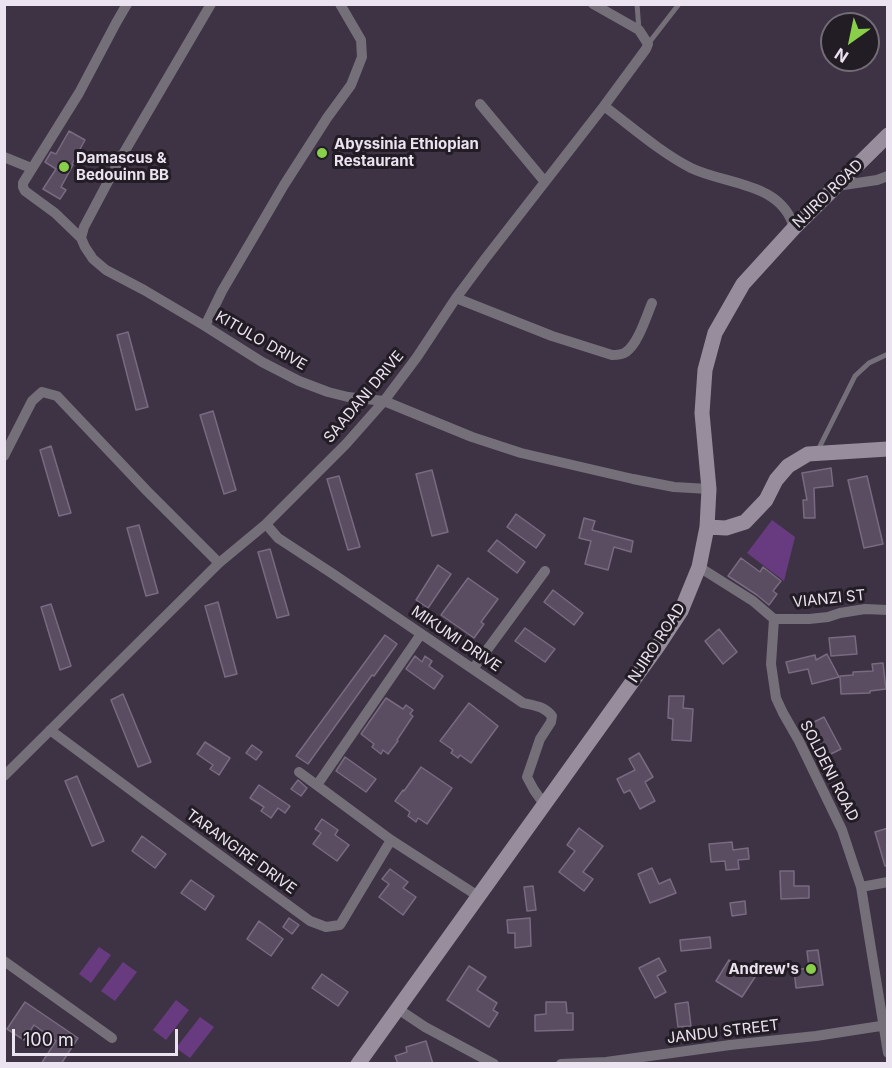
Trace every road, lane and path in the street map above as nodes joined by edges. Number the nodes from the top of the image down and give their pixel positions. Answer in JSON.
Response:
{"nodes":[{"id":1,"x":127,"y":4,"type":"edge"},
{"id":2,"x":211,"y":4,"type":"edge"},
{"id":3,"x":340,"y":4,"type":"edge"},
{"id":4,"x":592,"y":4,"type":"edge"},
{"id":5,"x":637,"y":4,"type":"edge"},
{"id":6,"x":680,"y":4,"type":"edge"},
{"id":7,"x":639,"y":30,"type":"junction"},
{"id":8,"x":648,"y":44,"type":"junction"},
{"id":9,"x":480,"y":104,"type":"dead end"},
{"id":10,"x":604,"y":106,"type":"junction"},
{"id":11,"x":888,"y":135,"type":"edge"},
{"id":12,"x":4,"y":157,"type":"edge"},
{"id":13,"x":31,"y":168,"type":"junction"},
{"id":14,"x":888,"y":176,"type":"edge"},
{"id":15,"x":545,"y":182,"type":"junction"},
{"id":16,"x":837,"y":186,"type":"junction"},
{"id":17,"x":794,"y":228,"type":"junction"},
{"id":18,"x":81,"y":238,"type":"junction"},
{"id":19,"x":456,"y":298,"type":"junction"},
{"id":20,"x":652,"y":303,"type":"dead end"},
{"id":21,"x":205,"y":326,"type":"junction"},
{"id":22,"x":888,"y":354,"type":"edge"},
{"id":23,"x":384,"y":400,"type":"junction"},
{"id":24,"x":888,"y":449,"type":"edge"},
{"id":25,"x":817,"y":453,"type":"junction"},
{"id":26,"x":4,"y":456,"type":"edge"},
{"id":27,"x":709,"y":489,"type":"junction"},
{"id":28,"x":266,"y":524,"type":"junction"},
{"id":29,"x":708,"y":527,"type":"junction"},
{"id":30,"x":219,"y":563,"type":"junction"},
{"id":31,"x":699,"y":567,"type":"junction"},
{"id":32,"x":545,"y":571,"type":"dead end"},
{"id":33,"x":888,"y":610,"type":"edge"},
{"id":34,"x":774,"y":619,"type":"junction"},
{"id":35,"x":422,"y":634,"type":"junction"},
{"id":36,"x":473,"y":669,"type":"junction"},
{"id":37,"x":50,"y":730,"type":"junction"},
{"id":38,"x":299,"y":772,"type":"dead end"},
{"id":39,"x":4,"y":776,"type":"edge"},
{"id":40,"x":317,"y":785,"type":"junction"},
{"id":41,"x":544,"y":804,"type":"junction"},
{"id":42,"x":391,"y":840,"type":"junction"},
{"id":43,"x":888,"y":882,"type":"edge"},
{"id":44,"x":861,"y":887,"type":"junction"},
{"id":45,"x":478,"y":896,"type":"junction"},
{"id":46,"x":4,"y":961,"type":"edge"},
{"id":47,"x":398,"y":1009,"type":"junction"},
{"id":48,"x":885,"y":1026,"type":"edge"},
{"id":49,"x":112,"y":1038,"type":"dead end"},
{"id":50,"x":888,"y":1053,"type":"edge"},
{"id":51,"x":607,"y":1063,"type":"edge"},
{"id":52,"x":358,"y":1064,"type":"edge"},
{"id":53,"x":494,"y":1064,"type":"edge"},
{"id":54,"x":561,"y":1064,"type":"edge"}],
"edges":[{"from":1,"to":13,"type":"street"},
{"from":2,"to":18,"type":"street"},
{"from":3,"to":21,"type":"street"},
{"from":4,"to":7,"type":"street"},
{"from":5,"to":7,"type":"lane"},
{"from":6,"to":8,"type":"lane"},
{"from":7,"to":8,"type":"street"},
{"from":8,"to":10,"type":"street","name":"SAADANI DRIVE"},
{"from":9,"to":15,"type":"street"},
{"from":10,"to":15,"type":"street","name":"SAADANI DRIVE"},
{"from":10,"to":17,"type":"street"},
{"from":11,"to":16,"type":"street","name":"NJIRO ROAD"},
{"from":12,"to":13,"type":"street"},
{"from":13,"to":18,"type":"street","name":"KITULO DRIVE"},
{"from":14,"to":16,"type":"street"},
{"from":15,"to":19,"type":"street","name":"SAADANI DRIVE"},
{"from":16,"to":17,"type":"street","name":"NJIRO ROAD"},
{"from":17,"to":27,"type":"street","name":"NJIRO ROAD"},
{"from":18,"to":21,"type":"street","name":"KITULO DRIVE"},
{"from":19,"to":20,"type":"street"},
{"from":19,"to":23,"type":"street","name":"SAADANI DRIVE"},
{"from":21,"to":23,"type":"street","name":"KITULO DRIVE"},
{"from":22,"to":25,"type":"lane"},
{"from":23,"to":27,"type":"street","name":"KITULO DRIVE"},
{"from":23,"to":28,"type":"street","name":"SAADANI DRIVE"},
{"from":24,"to":25,"type":"street"},
{"from":25,"to":29,"type":"street"},
{"from":26,"to":30,"type":"street"},
{"from":27,"to":29,"type":"street","name":"NJIRO ROAD"},
{"from":28,"to":30,"type":"street","name":"SAADANI DRIVE"},
{"from":28,"to":35,"type":"street","name":"MIKUMI DRIVE"},
{"from":29,"to":31,"type":"street","name":"NJIRO ROAD"},
{"from":30,"to":37,"type":"street","name":"SAADANI DRIVE"},
{"from":31,"to":34,"type":"street"},
{"from":31,"to":41,"type":"street","name":"NJIRO ROAD"},
{"from":32,"to":36,"type":"street"},
{"from":33,"to":34,"type":"street","name":"VIANZI ST"},
{"from":34,"to":44,"type":"street","name":"SOLDENI ROAD"},
{"from":35,"to":36,"type":"street","name":"MIKUMI DRIVE"},
{"from":35,"to":40,"type":"street"},
{"from":36,"to":41,"type":"street","name":"MIKUMI DRIVE"},
{"from":37,"to":39,"type":"street","name":"SAADANI DRIVE"},
{"from":37,"to":42,"type":"street","name":"TARANGIRE DRIVE"},
{"from":38,"to":40,"type":"street"},
{"from":40,"to":42,"type":"street"},
{"from":41,"to":45,"type":"street","name":"NJIRO ROAD"},
{"from":42,"to":45,"type":"street"},
{"from":43,"to":44,"type":"street"},
{"from":44,"to":48,"type":"street","name":"SOLDENI ROAD"},
{"from":45,"to":47,"type":"street","name":"NJIRO ROAD"},
{"from":46,"to":49,"type":"street"},
{"from":47,"to":52,"type":"street","name":"NJIRO ROAD"},
{"from":47,"to":53,"type":"street"},
{"from":48,"to":50,"type":"street","name":"SOLDENI ROAD"},
{"from":48,"to":51,"type":"street","name":"JANDU STREET"},
{"from":51,"to":54,"type":"street","name":"JANDU STREET"}]}
